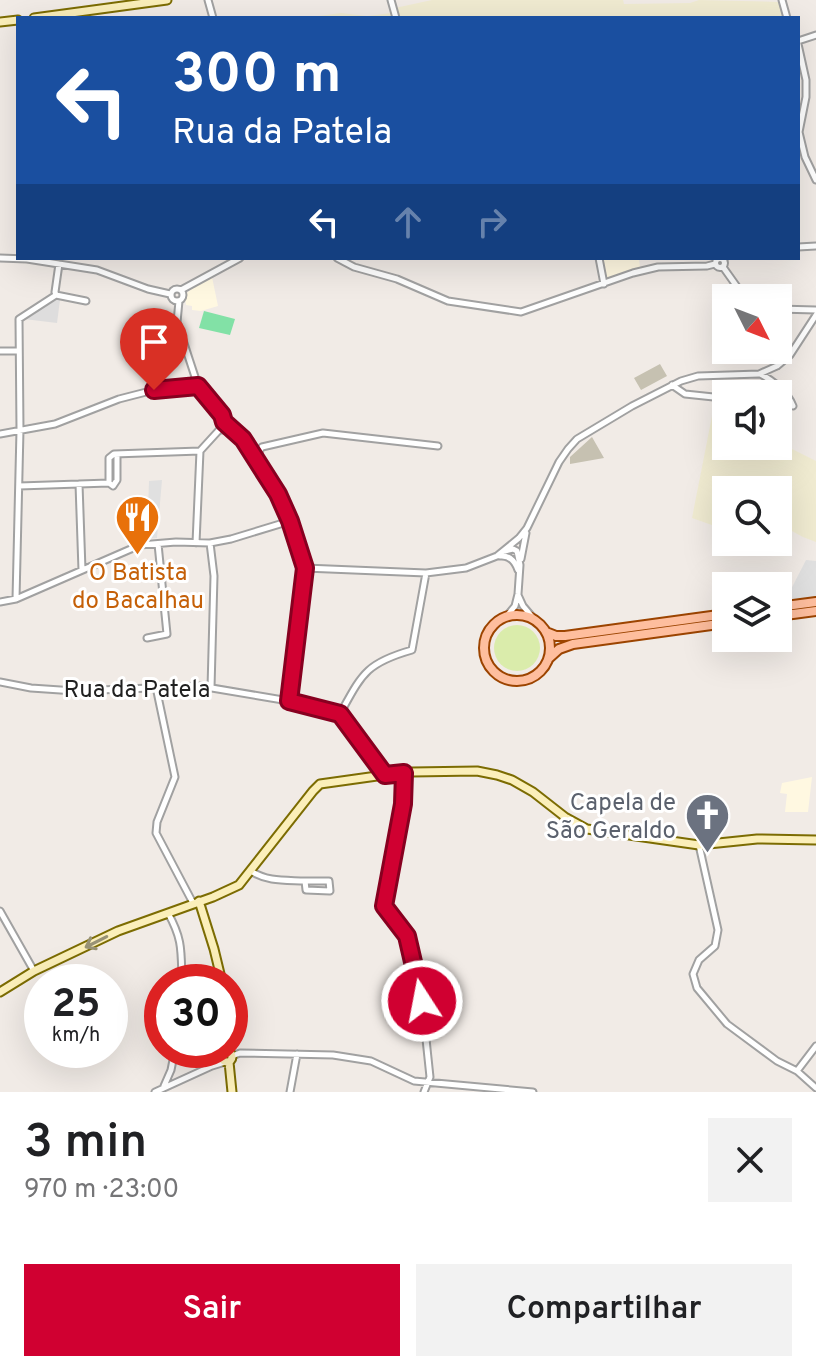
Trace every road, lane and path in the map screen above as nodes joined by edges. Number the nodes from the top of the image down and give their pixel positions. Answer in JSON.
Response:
{"nodes":[{"id":1,"x":167,"y":0,"type":"edge"},
{"id":2,"x":156,"y":1,"type":"edge"},
{"id":3,"x":48,"y":16,"type":"edge"},
{"id":4,"x":800,"y":52,"type":"edge"},
{"id":5,"x":800,"y":127,"type":"edge"},
{"id":6,"x":800,"y":136,"type":"edge"},
{"id":7,"x":816,"y":180,"type":"edge"},
{"id":8,"x":33,"y":260,"type":"edge"},
{"id":9,"x":236,"y":260,"type":"edge"},
{"id":10,"x":341,"y":260,"type":"edge"},
{"id":11,"x":599,"y":260,"type":"edge"},
{"id":12,"x":721,"y":261,"type":"edge"},
{"id":13,"x":59,"y":264,"type":"junction"},
{"id":14,"x":604,"y":284,"type":"junction"},
{"id":15,"x":736,"y":284,"type":"edge"},
{"id":16,"x":181,"y":290,"type":"junction"},
{"id":17,"x":170,"y":294,"type":"junction"},
{"id":18,"x":56,"y":295,"type":"junction"},
{"id":19,"x":86,"y":301,"type":"dead end"},
{"id":20,"x":179,"y":301,"type":"junction"},
{"id":21,"x":792,"y":309,"type":"edge"},
{"id":22,"x":816,"y":312,"type":"edge"},
{"id":23,"x":0,"y":351,"type":"edge"},
{"id":24,"x":19,"y":351,"type":"junction"},
{"id":25,"x":759,"y":374,"type":"junction"},
{"id":26,"x":672,"y":385,"type":"junction"},
{"id":27,"x":198,"y":386,"type":"junction"},
{"id":28,"x":712,"y":397,"type":"edge"},
{"id":29,"x":793,"y":406,"type":"dead end"},
{"id":30,"x":227,"y":424,"type":"junction"},
{"id":31,"x":20,"y":430,"type":"junction"},
{"id":32,"x":0,"y":434,"type":"edge"},
{"id":33,"x":438,"y":446,"type":"dead end"},
{"id":34,"x":200,"y":451,"type":"junction"},
{"id":35,"x":257,"y":460,"type":"junction"},
{"id":36,"x":79,"y":484,"type":"junction"},
{"id":37,"x":19,"y":486,"type":"junction"},
{"id":38,"x":290,"y":521,"type":"junction"},
{"id":39,"x":527,"y":528,"type":"junction"},
{"id":40,"x":210,"y":543,"type":"junction"},
{"id":41,"x":158,"y":544,"type":"junction"},
{"id":42,"x":196,"y":544,"type":"junction"},
{"id":43,"x":497,"y":556,"type":"junction"},
{"id":44,"x":305,"y":568,"type":"junction"},
{"id":45,"x":519,"y":568,"type":"junction"},
{"id":46,"x":82,"y":570,"type":"junction"},
{"id":47,"x":426,"y":573,"type":"junction"},
{"id":48,"x":518,"y":594,"type":"junction"},
{"id":49,"x":16,"y":599,"type":"junction"},
{"id":50,"x":0,"y":602,"type":"edge"},
{"id":51,"x":816,"y":602,"type":"edge"},
{"id":52,"x":792,"y":605,"type":"edge"},
{"id":53,"x":816,"y":611,"type":"edge"},
{"id":54,"x":792,"y":614,"type":"edge"},
{"id":55,"x":712,"y":616,"type":"edge"},
{"id":56,"x":506,"y":617,"type":"junction"},
{"id":57,"x":534,"y":619,"type":"junction"},
{"id":58,"x":712,"y":625,"type":"edge"},
{"id":59,"x":546,"y":632,"type":"junction"},
{"id":60,"x":147,"y":638,"type":"dead end"},
{"id":61,"x":548,"y":658,"type":"junction"},
{"id":62,"x":0,"y":682,"type":"edge"},
{"id":63,"x":156,"y":687,"type":"junction"},
{"id":64,"x":211,"y":688,"type":"junction"},
{"id":65,"x":289,"y":701,"type":"junction"},
{"id":66,"x":340,"y":714,"type":"junction"},
{"id":67,"x":404,"y":773,"type":"junction"},
{"id":68,"x":385,"y":775,"type":"junction"},
{"id":69,"x":816,"y":840,"type":"edge"},
{"id":70,"x":699,"y":845,"type":"junction"},
{"id":71,"x":251,"y":871,"type":"junction"},
{"id":72,"x":305,"y":881,"type":"junction"},
{"id":73,"x":196,"y":902,"type":"junction"},
{"id":74,"x":0,"y":911,"type":"edge"},
{"id":75,"x":168,"y":913,"type":"junction"},
{"id":76,"x":30,"y":964,"type":"edge"},
{"id":77,"x":49,"y":964,"type":"edge"},
{"id":78,"x":182,"y":964,"type":"edge"},
{"id":79,"x":218,"y":964,"type":"edge"},
{"id":80,"x":24,"y":977,"type":"edge"},
{"id":81,"x":0,"y":992,"type":"edge"},
{"id":82,"x":816,"y":1046,"type":"edge"},
{"id":83,"x":248,"y":1053,"type":"edge"},
{"id":84,"x":297,"y":1054,"type":"junction"},
{"id":85,"x":204,"y":1068,"type":"edge"},
{"id":86,"x":229,"y":1068,"type":"edge"},
{"id":87,"x":171,"y":1070,"type":"joint"},
{"id":88,"x":797,"y":1071,"type":"junction"},
{"id":89,"x":182,"y":1079,"type":"junction"},
{"id":90,"x":427,"y":1083,"type":"junction"},
{"id":91,"x":163,"y":1087,"type":"junction"},
{"id":92,"x":816,"y":1088,"type":"edge"},
{"id":93,"x":155,"y":1092,"type":"edge"},
{"id":94,"x":232,"y":1092,"type":"edge"},
{"id":95,"x":290,"y":1092,"type":"edge"},
{"id":96,"x":424,"y":1092,"type":"edge"},
{"id":97,"x":533,"y":1092,"type":"edge"}],
"edges":[{"from":1,"to":2,"type":"street"},
{"from":2,"to":3,"type":"street"},
{"from":4,"to":5,"type":"street"},
{"from":6,"to":7,"type":"street"},
{"from":8,"to":13,"type":"street"},
{"from":9,"to":16,"type":"street"},
{"from":10,"to":14,"type":"street"},
{"from":11,"to":14,"type":"street"},
{"from":12,"to":14,"type":"street"},
{"from":12,"to":15,"type":"street"},
{"from":13,"to":17,"type":"street"},
{"from":13,"to":18,"type":"street"},
{"from":16,"to":17,"type":"street"},
{"from":16,"to":20,"type":"street"},
{"from":17,"to":20,"type":"street"},
{"from":18,"to":19,"type":"street"},
{"from":18,"to":24,"type":"street"},
{"from":20,"to":27,"type":"street"},
{"from":21,"to":22,"type":"street"},
{"from":22,"to":25,"type":"street"},
{"from":23,"to":24,"type":"street"},
{"from":24,"to":31,"type":"street"},
{"from":25,"to":26,"type":"street"},
{"from":25,"to":29,"type":"street"},
{"from":26,"to":28,"type":"street"},
{"from":26,"to":39,"type":"street"},
{"from":27,"to":30,"type":"street"},
{"from":27,"to":31,"type":"street"},
{"from":30,"to":34,"type":"street"},
{"from":30,"to":35,"type":"street"},
{"from":31,"to":32,"type":"street"},
{"from":31,"to":37,"type":"street"},
{"from":33,"to":35,"type":"street"},
{"from":34,"to":36,"type":"street"},
{"from":34,"to":42,"type":"street"},
{"from":35,"to":38,"type":"street"},
{"from":36,"to":37,"type":"street"},
{"from":36,"to":46,"type":"street"},
{"from":37,"to":49,"type":"street"},
{"from":38,"to":40,"type":"street"},
{"from":38,"to":44,"type":"street"},
{"from":39,"to":43,"type":"street"},
{"from":39,"to":45,"type":"street"},
{"from":40,"to":42,"type":"street"},
{"from":40,"to":64,"type":"street"},
{"from":41,"to":42,"type":"street"},
{"from":41,"to":46,"type":"street"},
{"from":41,"to":60,"type":"street"},
{"from":43,"to":45,"type":"street"},
{"from":43,"to":47,"type":"street"},
{"from":44,"to":47,"type":"street"},
{"from":44,"to":65,"type":"street"},
{"from":45,"to":48,"type":"street"},
{"from":46,"to":49,"type":"street"},
{"from":47,"to":66,"type":"street"},
{"from":48,"to":56,"type":"street"},
{"from":48,"to":57,"type":"street"},
{"from":49,"to":50,"type":"street"},
{"from":51,"to":52,"type":"main road"},
{"from":53,"to":54,"type":"main road"},
{"from":55,"to":59,"type":"main road"},
{"from":56,"to":57,"type":"main road"},
{"from":56,"to":61,"type":"main road"},
{"from":57,"to":59,"type":"main road"},
{"from":58,"to":61,"type":"main road"},
{"from":59,"to":61,"type":"main road"},
{"from":62,"to":63,"type":"street","name":"Rua da Patela"},
{"from":63,"to":64,"type":"street","name":"Rua da Patela"},
{"from":63,"to":73,"type":"street"},
{"from":64,"to":65,"type":"street","name":"Rua da Patela"},
{"from":65,"to":66,"type":"street","name":"Rua da Patela"},
{"from":66,"to":68,"type":"street"},
{"from":67,"to":68,"type":"street"},
{"from":67,"to":70,"type":"street"},
{"from":67,"to":90,"type":"street"},
{"from":68,"to":71,"type":"street"},
{"from":69,"to":70,"type":"street"},
{"from":70,"to":88,"type":"street"},
{"from":71,"to":72,"type":"street"},
{"from":71,"to":73,"type":"street"},
{"from":72,"to":72,"type":"street"},
{"from":73,"to":75,"type":"street"},
{"from":73,"to":79,"type":"street"},
{"from":74,"to":76,"type":"street"},
{"from":75,"to":77,"type":"street","one_way":true},
{"from":75,"to":78,"type":"street"},
{"from":80,"to":81,"type":"street"},
{"from":82,"to":88,"type":"street"},
{"from":83,"to":84,"type":"street"},
{"from":84,"to":90,"type":"street"},
{"from":84,"to":95,"type":"street"},
{"from":85,"to":89,"type":"street"},
{"from":86,"to":94,"type":"street"},
{"from":87,"to":89,"type":"street"},
{"from":87,"to":91,"type":"street"},
{"from":88,"to":92,"type":"street"},
{"from":89,"to":91,"type":"street"},
{"from":90,"to":96,"type":"street"},
{"from":90,"to":97,"type":"street"},
{"from":91,"to":93,"type":"street"}]}
